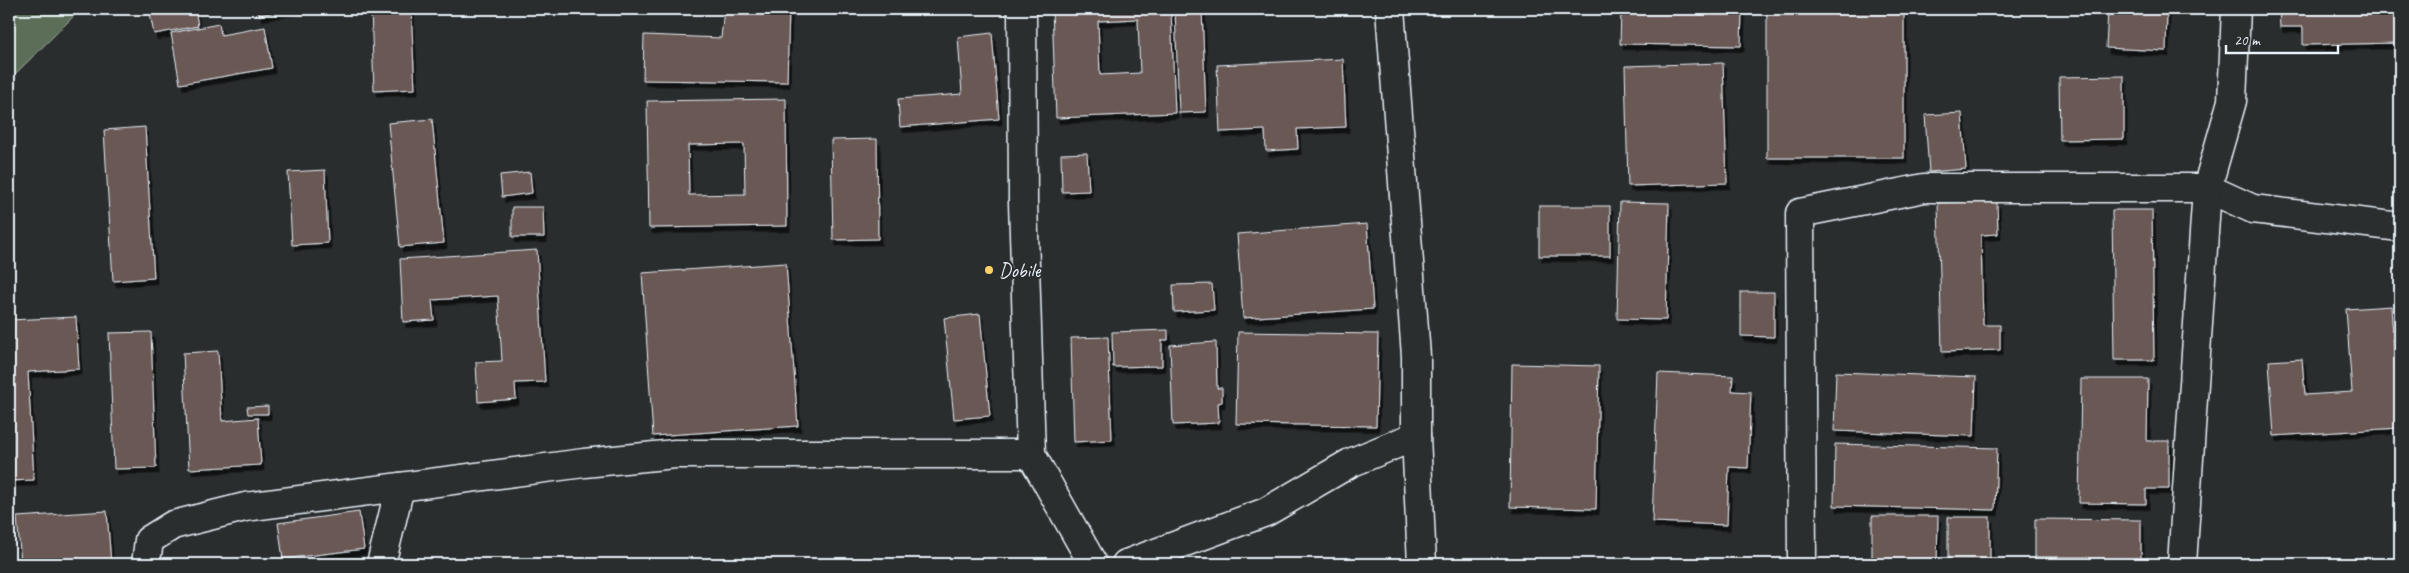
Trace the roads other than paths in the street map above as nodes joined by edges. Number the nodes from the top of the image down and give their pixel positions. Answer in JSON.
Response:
{"nodes":[{"id":1,"x":1022,"y":9,"type":"edge"},
{"id":2,"x":1390,"y":9,"type":"edge"},
{"id":3,"x":2236,"y":9,"type":"edge"},
{"id":4,"x":2207,"y":188,"type":"junction"},
{"id":5,"x":2400,"y":227,"type":"edge"},
{"id":6,"x":1416,"y":436,"type":"junction"},
{"id":7,"x":1031,"y":454,"type":"junction"},
{"id":8,"x":400,"y":487,"type":"junction"},
{"id":9,"x":146,"y":564,"type":"edge"},
{"id":10,"x":381,"y":564,"type":"edge"},
{"id":11,"x":1093,"y":564,"type":"edge"},
{"id":12,"x":1126,"y":564,"type":"edge"},
{"id":13,"x":1422,"y":564,"type":"edge"},
{"id":14,"x":1802,"y":564,"type":"edge"},
{"id":15,"x":2182,"y":564,"type":"edge"}],
"edges":[{"from":1,"to":7,"type":"street"},
{"from":2,"to":6,"type":"street"},
{"from":3,"to":4,"type":"street"},
{"from":4,"to":5,"type":"street"},
{"from":4,"to":14,"type":"street"},
{"from":4,"to":15,"type":"street"},
{"from":6,"to":12,"type":"street"},
{"from":6,"to":13,"type":"street"},
{"from":7,"to":8,"type":"street"},
{"from":7,"to":11,"type":"street"},
{"from":8,"to":9,"type":"street"},
{"from":8,"to":10,"type":"street"}]}
